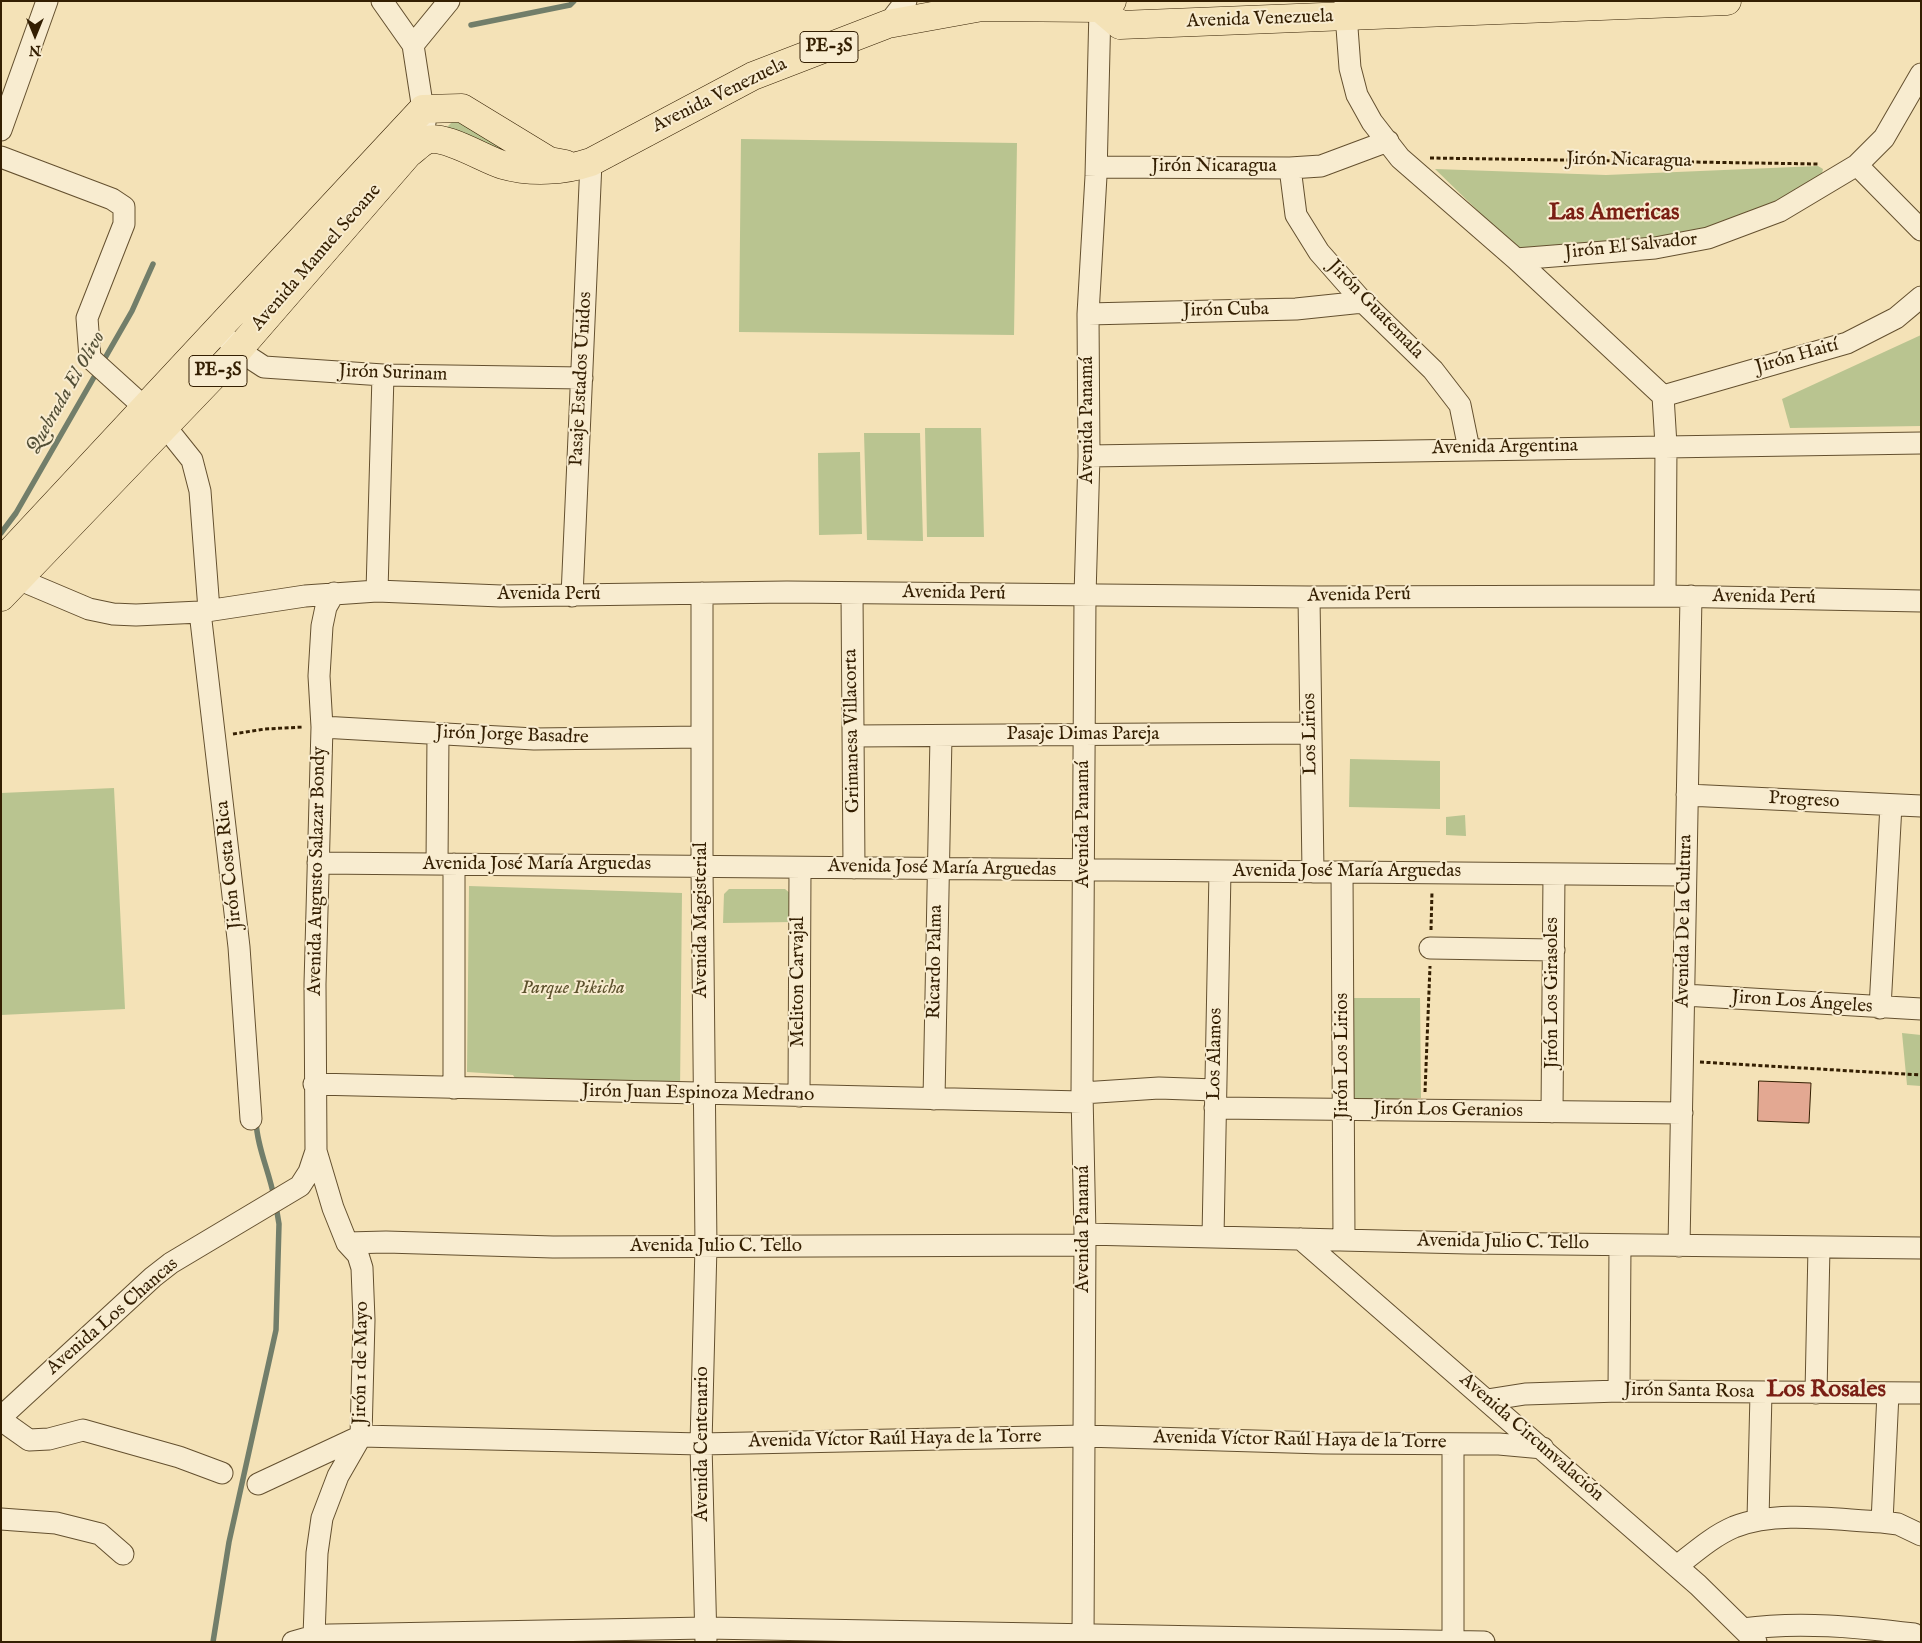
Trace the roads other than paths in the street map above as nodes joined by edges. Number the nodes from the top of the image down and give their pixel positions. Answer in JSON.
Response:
{"nodes":[{"id":1,"x":47,"y":1,"type":"edge"},
{"id":2,"x":449,"y":1,"type":"edge"},
{"id":3,"x":906,"y":1,"type":"edge"},
{"id":4,"x":1726,"y":1,"type":"edge"},
{"id":5,"x":390,"y":3,"type":"edge"},
{"id":6,"x":1106,"y":4,"type":"edge"},
{"id":7,"x":1345,"y":9,"type":"edge"},
{"id":8,"x":888,"y":24,"type":"junction"},
{"id":9,"x":413,"y":45,"type":"junction"},
{"id":10,"x":1921,"y":74,"type":"edge"},
{"id":11,"x":423,"y":109,"type":"junction"},
{"id":12,"x":1,"y":130,"type":"edge"},
{"id":13,"x":428,"y":140,"type":"junction"},
{"id":14,"x":1394,"y":149,"type":"junction"},
{"id":15,"x":1,"y":158,"type":"edge"},
{"id":16,"x":586,"y":164,"type":"junction"},
{"id":17,"x":1857,"y":165,"type":"junction"},
{"id":18,"x":1097,"y":167,"type":"junction"},
{"id":19,"x":1290,"y":168,"type":"junction"},
{"id":20,"x":1921,"y":230,"type":"edge"},
{"id":21,"x":1516,"y":260,"type":"junction"},
{"id":22,"x":1921,"y":297,"type":"edge"},
{"id":23,"x":1363,"y":302,"type":"junction"},
{"id":24,"x":1088,"y":314,"type":"junction"},
{"id":25,"x":218,"y":331,"type":"junction"},
{"id":26,"x":238,"y":350,"type":"junction"},
{"id":27,"x":383,"y":375,"type":"junction"},
{"id":28,"x":582,"y":378,"type":"junction"},
{"id":29,"x":1663,"y":396,"type":"junction"},
{"id":30,"x":155,"y":416,"type":"junction"},
{"id":31,"x":1921,"y":442,"type":"edge"},
{"id":32,"x":1666,"y":445,"type":"junction"},
{"id":33,"x":1469,"y":449,"type":"junction"},
{"id":34,"x":1088,"y":456,"type":"junction"},
{"id":35,"x":5,"y":575,"type":"edge"},
{"id":36,"x":377,"y":591,"type":"junction"},
{"id":37,"x":334,"y":593,"type":"junction"},
{"id":38,"x":702,"y":593,"type":"junction"},
{"id":39,"x":852,"y":593,"type":"junction"},
{"id":40,"x":572,"y":596,"type":"junction"},
{"id":41,"x":1085,"y":596,"type":"junction"},
{"id":42,"x":1665,"y":596,"type":"junction"},
{"id":43,"x":1691,"y":596,"type":"junction"},
{"id":44,"x":1309,"y":597,"type":"junction"},
{"id":45,"x":1921,"y":601,"type":"edge"},
{"id":46,"x":205,"y":611,"type":"junction"},
{"id":47,"x":322,"y":727,"type":"junction"},
{"id":48,"x":438,"y":734,"type":"junction"},
{"id":49,"x":1311,"y":734,"type":"junction"},
{"id":50,"x":1084,"y":735,"type":"junction"},
{"id":51,"x":854,"y":736,"type":"junction"},
{"id":52,"x":941,"y":736,"type":"junction"},
{"id":53,"x":702,"y":737,"type":"junction"},
{"id":54,"x":1687,"y":795,"type":"junction"},
{"id":55,"x":1891,"y":805,"type":"junction"},
{"id":56,"x":1921,"y":806,"type":"edge"},
{"id":57,"x":318,"y":863,"type":"junction"},
{"id":58,"x":446,"y":864,"type":"junction"},
{"id":59,"x":702,"y":867,"type":"junction"},
{"id":60,"x":800,"y":868,"type":"junction"},
{"id":61,"x":854,"y":868,"type":"junction"},
{"id":62,"x":938,"y":869,"type":"junction"},
{"id":63,"x":1084,"y":870,"type":"junction"},
{"id":64,"x":1220,"y":871,"type":"junction"},
{"id":65,"x":1313,"y":872,"type":"junction"},
{"id":66,"x":1342,"y":872,"type":"junction"},
{"id":67,"x":1554,"y":874,"type":"junction"},
{"id":68,"x":1685,"y":875,"type":"junction"},
{"id":69,"x":1430,"y":948,"type":"road end"},
{"id":70,"x":1554,"y":950,"type":"junction"},
{"id":71,"x":1684,"y":995,"type":"junction"},
{"id":72,"x":1880,"y":1008,"type":"junction"},
{"id":73,"x":1921,"y":1009,"type":"edge"},
{"id":74,"x":314,"y":1084,"type":"junction"},
{"id":75,"x":454,"y":1088,"type":"junction"},
{"id":76,"x":704,"y":1095,"type":"junction"},
{"id":77,"x":799,"y":1096,"type":"junction"},
{"id":78,"x":1082,"y":1098,"type":"junction"},
{"id":79,"x":934,"y":1099,"type":"junction"},
{"id":80,"x":1215,"y":1099,"type":"junction"},
{"id":81,"x":1344,"y":1109,"type":"junction"},
{"id":82,"x":1552,"y":1112,"type":"junction"},
{"id":83,"x":1682,"y":1113,"type":"junction"},
{"id":84,"x":251,"y":1119,"type":"dead end"},
{"id":85,"x":316,"y":1150,"type":"junction"},
{"id":86,"x":1213,"y":1236,"type":"junction"},
{"id":87,"x":1301,"y":1239,"type":"junction"},
{"id":88,"x":1085,"y":1240,"type":"junction"},
{"id":89,"x":1344,"y":1240,"type":"junction"},
{"id":90,"x":347,"y":1243,"type":"junction"},
{"id":91,"x":1620,"y":1245,"type":"junction"},
{"id":92,"x":706,"y":1246,"type":"junction"},
{"id":93,"x":1679,"y":1246,"type":"junction"},
{"id":94,"x":1819,"y":1246,"type":"junction"},
{"id":95,"x":1921,"y":1248,"type":"edge"},
{"id":96,"x":1619,"y":1391,"type":"junction"},
{"id":97,"x":1761,"y":1392,"type":"junction"},
{"id":98,"x":1921,"y":1393,"type":"edge"},
{"id":99,"x":1816,"y":1394,"type":"junction"},
{"id":100,"x":1888,"y":1394,"type":"junction"},
{"id":101,"x":1487,"y":1400,"type":"junction"},
{"id":102,"x":1,"y":1418,"type":"edge"},
{"id":103,"x":361,"y":1436,"type":"junction"},
{"id":104,"x":1084,"y":1436,"type":"junction"},
{"id":105,"x":701,"y":1444,"type":"junction"},
{"id":106,"x":1453,"y":1444,"type":"junction"},
{"id":107,"x":1543,"y":1448,"type":"junction"},
{"id":108,"x":222,"y":1473,"type":"dead end"},
{"id":109,"x":258,"y":1484,"type":"dead end"},
{"id":110,"x":1,"y":1519,"type":"edge"},
{"id":111,"x":1758,"y":1519,"type":"junction"},
{"id":112,"x":1882,"y":1522,"type":"junction"},
{"id":113,"x":1921,"y":1535,"type":"edge"},
{"id":114,"x":123,"y":1554,"type":"dead end"},
{"id":115,"x":1677,"y":1566,"type":"junction"},
{"id":116,"x":706,"y":1635,"type":"edge"},
{"id":117,"x":1750,"y":1635,"type":"edge"},
{"id":118,"x":1914,"y":1635,"type":"edge"},
{"id":119,"x":314,"y":1636,"type":"junction"},
{"id":120,"x":1083,"y":1638,"type":"edge"},
{"id":121,"x":293,"y":1642,"type":"edge"},
{"id":122,"x":1453,"y":1642,"type":"edge"},
{"id":123,"x":1484,"y":1642,"type":"edge"}],
"edges":[{"from":1,"to":12,"type":"street"},
{"from":2,"to":9,"type":"street"},
{"from":3,"to":8,"type":"street"},
{"from":4,"to":7,"type":"highway","name":"Avenida Venezuela"},
{"from":5,"to":9,"type":"street"},
{"from":6,"to":7,"type":"highway","name":"Avenida Venezuela"},
{"from":6,"to":8,"type":"highway","name":"Avenida Venezuela","number":"PE-3S"},
{"from":6,"to":18,"type":"street","name":"Avenida Panamá"},
{"from":7,"to":14,"type":"street"},
{"from":8,"to":16,"type":"highway","name":"Avenida Venezuela","number":"PE-3S"},
{"from":9,"to":11,"type":"street"},
{"from":10,"to":17,"type":"street","name":"Jirón El Salvador"},
{"from":11,"to":13,"type":"street"},
{"from":11,"to":16,"type":"highway"},
{"from":11,"to":25,"type":"highway","name":"Avenida Manuel Seoane"},
{"from":13,"to":16,"type":"highway","name":"Avenida Venezuela","number":"PE-3S"},
{"from":13,"to":26,"type":"highway","name":"Avenida Manuel Seoane","number":"PE-3S"},
{"from":14,"to":19,"type":"street","name":"Jirón Nicaragua"},
{"from":14,"to":21,"type":"street"},
{"from":15,"to":30,"type":"street","name":"Jirón Costa Rica"},
{"from":16,"to":28,"type":"street","name":"Pasaje Estados Unidos"},
{"from":17,"to":20,"type":"street"},
{"from":17,"to":21,"type":"street","name":"Jirón El Salvador"},
{"from":18,"to":19,"type":"street","name":"Jirón Nicaragua"},
{"from":18,"to":24,"type":"street","name":"Avenida Panamá"},
{"from":19,"to":23,"type":"street","name":"Jirón Guatemala"},
{"from":21,"to":29,"type":"street"},
{"from":22,"to":29,"type":"street","name":"Jirón Haití"},
{"from":23,"to":24,"type":"street","name":"Jirón Cuba"},
{"from":23,"to":33,"type":"street","name":"Jirón Guatemala"},
{"from":24,"to":34,"type":"street","name":"Avenida Panamá"},
{"from":25,"to":26,"type":"street","name":"Jirón Surinam"},
{"from":25,"to":30,"type":"highway","name":"Avenida Manuel Seoane"},
{"from":26,"to":27,"type":"street","name":"Jirón Surinam"},
{"from":26,"to":30,"type":"highway","name":"Avenida Manuel Seoane","number":"PE-3S"},
{"from":27,"to":28,"type":"street","name":"Jirón Surinam"},
{"from":27,"to":36,"type":"street"},
{"from":28,"to":40,"type":"street","name":"Pasaje Estados Unidos"},
{"from":29,"to":32,"type":"street"},
{"from":30,"to":35,"type":"highway","name":"Avenida Manuel Seoane","number":"PE-3S"},
{"from":30,"to":46,"type":"street","name":"Jirón Costa Rica"},
{"from":31,"to":32,"type":"street","name":"Avenida Argentina"},
{"from":32,"to":33,"type":"street","name":"Avenida Argentina"},
{"from":32,"to":42,"type":"street"},
{"from":33,"to":34,"type":"street","name":"Avenida Argentina"},
{"from":34,"to":41,"type":"street","name":"Avenida Panamá"},
{"from":35,"to":46,"type":"street","name":"Avenida Perú"},
{"from":36,"to":37,"type":"street","name":"Avenida Perú"},
{"from":36,"to":40,"type":"street","name":"Avenida Perú"},
{"from":37,"to":46,"type":"street","name":"Avenida Perú"},
{"from":37,"to":47,"type":"street","name":"Avenida Augusto Salazar Bondy"},
{"from":38,"to":39,"type":"street","name":"Avenida Perú"},
{"from":38,"to":40,"type":"street","name":"Avenida Perú"},
{"from":38,"to":53,"type":"street","name":"Avenida Magisterial"},
{"from":39,"to":41,"type":"street","name":"Avenida Perú"},
{"from":39,"to":51,"type":"street","name":"Grimanesa Villacorta"},
{"from":41,"to":44,"type":"street","name":"Avenida Perú"},
{"from":41,"to":50,"type":"street","name":"Avenida Panamá"},
{"from":42,"to":43,"type":"street","name":"Avenida Perú"},
{"from":42,"to":44,"type":"street","name":"Avenida Perú"},
{"from":43,"to":45,"type":"street","name":"Avenida Perú"},
{"from":43,"to":54,"type":"street","name":"Avenida De la Cultura"},
{"from":44,"to":49,"type":"street","name":"Los Lirios"},
{"from":46,"to":84,"type":"street","name":"Jirón Costa Rica"},
{"from":47,"to":48,"type":"street","name":"Jirón Jorge Basadre"},
{"from":47,"to":57,"type":"street","name":"Avenida Augusto Salazar Bondy"},
{"from":48,"to":53,"type":"street","name":"Jirón Jorge Basadre"},
{"from":48,"to":58,"type":"street"},
{"from":49,"to":50,"type":"street","name":"Pasaje Dimas Pareja"},
{"from":49,"to":65,"type":"street","name":"Los Lirios"},
{"from":50,"to":52,"type":"street","name":"Pasaje Dimas Pareja"},
{"from":50,"to":63,"type":"street","name":"Avenida Panamá"},
{"from":51,"to":52,"type":"street","name":"Pasaje Dimas Pareja"},
{"from":51,"to":61,"type":"street","name":"Grimanesa Villacorta"},
{"from":52,"to":62,"type":"street","name":"Ricardo Palma"},
{"from":53,"to":59,"type":"street","name":"Avenida Magisterial"},
{"from":54,"to":55,"type":"street","name":"Progreso"},
{"from":54,"to":68,"type":"street","name":"Avenida De la Cultura"},
{"from":55,"to":56,"type":"street","name":"Progreso"},
{"from":55,"to":72,"type":"street"},
{"from":57,"to":58,"type":"street","name":"Avenida José María Arguedas"},
{"from":57,"to":74,"type":"street","name":"Avenida Augusto Salazar Bondy"},
{"from":58,"to":59,"type":"street","name":"Avenida José María Arguedas"},
{"from":58,"to":75,"type":"street"},
{"from":59,"to":60,"type":"street","name":"Avenida José María Arguedas"},
{"from":59,"to":76,"type":"street","name":"Avenida Magisterial"},
{"from":60,"to":61,"type":"street","name":"Avenida José María Arguedas"},
{"from":60,"to":77,"type":"street","name":"Meliton Carvajal"},
{"from":61,"to":62,"type":"street","name":"Avenida José María Arguedas"},
{"from":62,"to":63,"type":"street","name":"Avenida José María Arguedas"},
{"from":62,"to":79,"type":"street","name":"Ricardo Palma"},
{"from":63,"to":64,"type":"street","name":"Avenida José María Arguedas"},
{"from":63,"to":78,"type":"street","name":"Avenida Panamá"},
{"from":64,"to":65,"type":"street","name":"Avenida José María Arguedas"},
{"from":64,"to":80,"type":"street","name":"Los Alamos"},
{"from":65,"to":66,"type":"street","name":"Avenida José María Arguedas"},
{"from":66,"to":67,"type":"street","name":"Avenida José María Arguedas"},
{"from":66,"to":81,"type":"street","name":"Jirón Los Lirios"},
{"from":67,"to":68,"type":"street","name":"Avenida José María Arguedas"},
{"from":67,"to":70,"type":"street","name":"Jirón Los Girasoles"},
{"from":68,"to":71,"type":"street","name":"Avenida De la Cultura"},
{"from":69,"to":70,"type":"street"},
{"from":70,"to":82,"type":"street","name":"Jirón Los Girasoles"},
{"from":71,"to":72,"type":"street","name":"Jiron Los Ángeles"},
{"from":71,"to":83,"type":"street","name":"Avenida De la Cultura"},
{"from":72,"to":73,"type":"street","name":"Jiron Los Ángeles"},
{"from":74,"to":75,"type":"street","name":"Jirón Juan Espinoza Medrano"},
{"from":74,"to":85,"type":"street","name":"Avenida Augusto Salazar Bondy"},
{"from":75,"to":76,"type":"street","name":"Jirón Juan Espinoza Medrano"},
{"from":76,"to":77,"type":"street","name":"Jirón Juan Espinoza Medrano"},
{"from":76,"to":92,"type":"street","name":"Avenida Magisterial"},
{"from":77,"to":79,"type":"street","name":"Jirón Juan Espinoza Medrano"},
{"from":78,"to":79,"type":"street","name":"Jirón Juan Espinoza Medrano"},
{"from":78,"to":80,"type":"street","name":"Jirón Los Geranios"},
{"from":78,"to":88,"type":"street","name":"Avenida Panamá"},
{"from":80,"to":81,"type":"street","name":"Jirón Los Geranios"},
{"from":80,"to":86,"type":"street","name":"Los Alamos"},
{"from":81,"to":82,"type":"street","name":"Jirón Los Geranios"},
{"from":81,"to":89,"type":"street","name":"Jirón Los Lirios"},
{"from":82,"to":83,"type":"street","name":"Jirón Los Geranios"},
{"from":83,"to":93,"type":"street","name":"Avenida De la Cultura"},
{"from":85,"to":90,"type":"street","name":"Jirón 1 de Mayo"},
{"from":85,"to":102,"type":"street","name":"Avenida Los Chancas"},
{"from":86,"to":87,"type":"street","name":"Avenida Julio C. Tello"},
{"from":86,"to":88,"type":"street","name":"Avenida Julio C. Tello"},
{"from":87,"to":89,"type":"street","name":"Avenida Julio C. Tello"},
{"from":87,"to":101,"type":"street","name":"Avenida Circunvalación"},
{"from":88,"to":92,"type":"street","name":"Avenida Julio C. Tello"},
{"from":88,"to":104,"type":"street","name":"Avenida Panamá"},
{"from":89,"to":91,"type":"street","name":"Avenida Julio C. Tello"},
{"from":90,"to":92,"type":"street","name":"Avenida Julio C. Tello"},
{"from":90,"to":103,"type":"street","name":"Jirón 1 de Mayo"},
{"from":91,"to":93,"type":"street","name":"Avenida Julio C. Tello"},
{"from":91,"to":96,"type":"street"},
{"from":92,"to":105,"type":"street","name":"Avenida Centenario"},
{"from":93,"to":94,"type":"street","name":"Avenida Julio C. Tello"},
{"from":94,"to":95,"type":"street","name":"Avenida Julio C. Tello"},
{"from":94,"to":99,"type":"street"},
{"from":96,"to":97,"type":"street","name":"Jirón Santa Rosa"},
{"from":96,"to":101,"type":"street","name":"Jirón Santa Rosa"},
{"from":97,"to":99,"type":"street","name":"Jirón Santa Rosa"},
{"from":97,"to":111,"type":"street"},
{"from":98,"to":100,"type":"street","name":"Jirón Santa Rosa"},
{"from":99,"to":100,"type":"street","name":"Jirón Santa Rosa"},
{"from":100,"to":112,"type":"street"},
{"from":101,"to":107,"type":"street","name":"Avenida Circunvalación"},
{"from":102,"to":108,"type":"street"},
{"from":103,"to":105,"type":"street","name":"Avenida Víctor Raúl Haya de la Torre"},
{"from":103,"to":109,"type":"street","name":"Avenida Víctor Raúl Haya de la Torre"},
{"from":103,"to":119,"type":"street","name":"Jirón 1 de Mayo"},
{"from":104,"to":105,"type":"street","name":"Avenida Víctor Raúl Haya de la Torre"},
{"from":104,"to":106,"type":"street","name":"Avenida Víctor Raúl Haya de la Torre"},
{"from":104,"to":120,"type":"street","name":"Avenida Panamá"},
{"from":105,"to":116,"type":"street","name":"Avenida Centenario"},
{"from":106,"to":107,"type":"street","name":"Avenida Víctor Raúl Haya de la Torre"},
{"from":106,"to":122,"type":"street"},
{"from":107,"to":115,"type":"street","name":"Avenida Circunvalación"},
{"from":110,"to":114,"type":"street"},
{"from":111,"to":112,"type":"street"},
{"from":111,"to":115,"type":"street"},
{"from":112,"to":113,"type":"street"},
{"from":115,"to":117,"type":"street","name":"Avenida Circunvalación"},
{"from":116,"to":119,"type":"street"},
{"from":116,"to":120,"type":"street"},
{"from":117,"to":118,"type":"street"},
{"from":119,"to":121,"type":"street"},
{"from":120,"to":122,"type":"street"},
{"from":122,"to":123,"type":"street"}]}
